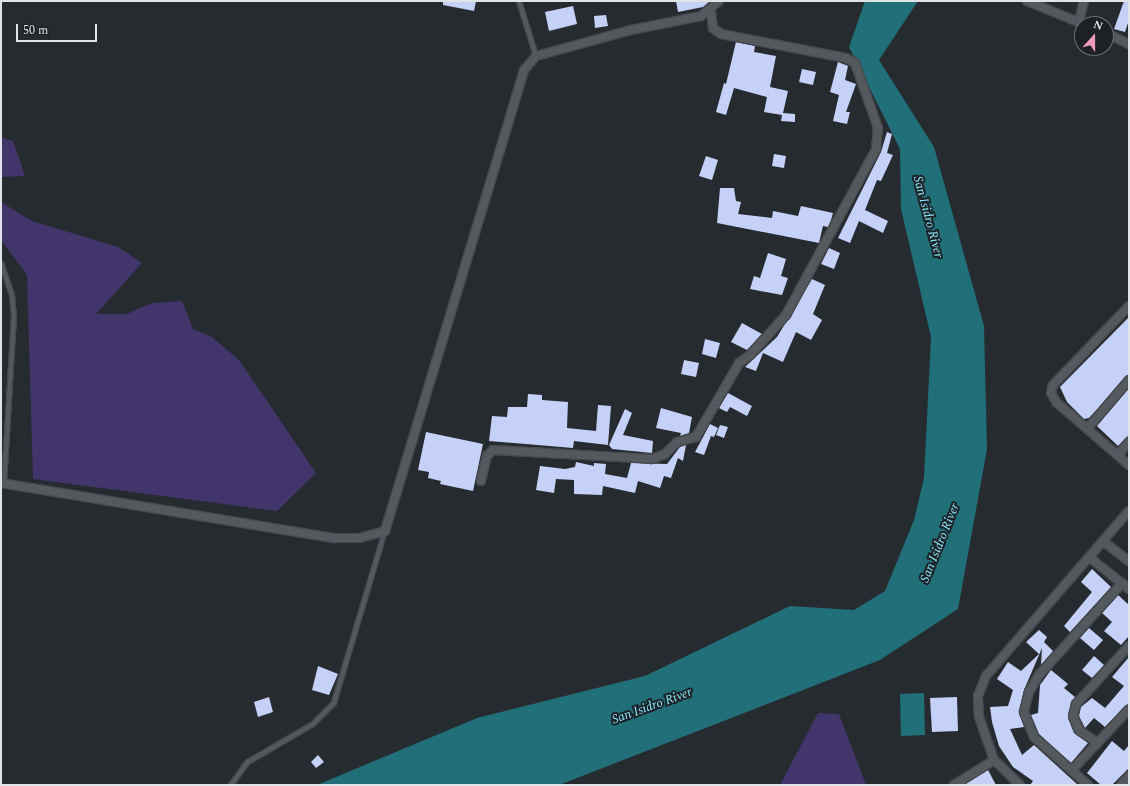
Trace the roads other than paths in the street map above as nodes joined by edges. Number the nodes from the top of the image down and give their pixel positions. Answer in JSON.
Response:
{"nodes":[{"id":1,"x":519,"y":1,"type":"edge"},
{"id":2,"x":719,"y":1,"type":"edge"},
{"id":3,"x":1027,"y":1,"type":"edge"},
{"id":4,"x":1084,"y":1,"type":"edge"},
{"id":5,"x":711,"y":11,"type":"junction"},
{"id":6,"x":1082,"y":16,"type":"edge"},
{"id":7,"x":1074,"y":20,"type":"edge"},
{"id":8,"x":1114,"y":37,"type":"edge"},
{"id":9,"x":1129,"y":44,"type":"edge"},
{"id":10,"x":536,"y":56,"type":"junction"},
{"id":11,"x":1,"y":263,"type":"edge"},
{"id":12,"x":1129,"y":306,"type":"edge"},
{"id":13,"x":1129,"y":380,"type":"edge"},
{"id":14,"x":1088,"y":428,"type":"junction"},
{"id":15,"x":1129,"y":442,"type":"edge"},
{"id":16,"x":1118,"y":455,"type":"junction"},
{"id":17,"x":1129,"y":465,"type":"edge"},
{"id":18,"x":481,"y":481,"type":"dead end"},
{"id":19,"x":3,"y":483,"type":"edge"},
{"id":20,"x":1129,"y":511,"type":"edge"},
{"id":21,"x":385,"y":531,"type":"junction"},
{"id":22,"x":1103,"y":541,"type":"junction"},
{"id":23,"x":1089,"y":557,"type":"junction"},
{"id":24,"x":1129,"y":561,"type":"edge"},
{"id":25,"x":1122,"y":583,"type":"junction"},
{"id":26,"x":1129,"y":589,"type":"edge"},
{"id":27,"x":1129,"y":646,"type":"edge"},
{"id":28,"x":1129,"y":709,"type":"edge"},
{"id":29,"x":1098,"y":744,"type":"junction"},
{"id":30,"x":994,"y":760,"type":"junction"},
{"id":31,"x":1072,"y":770,"type":"junction"},
{"id":32,"x":1129,"y":776,"type":"edge"},
{"id":33,"x":231,"y":785,"type":"edge"},
{"id":34,"x":954,"y":785,"type":"edge"},
{"id":35,"x":1020,"y":785,"type":"edge"},
{"id":36,"x":1088,"y":785,"type":"edge"},
{"id":37,"x":1121,"y":785,"type":"edge"}],
"edges":[{"from":1,"to":10,"type":"lane"},
{"from":2,"to":5,"type":"street"},
{"from":3,"to":7,"type":"street"},
{"from":4,"to":6,"type":"street"},
{"from":5,"to":10,"type":"street"},
{"from":5,"to":18,"type":"street"},
{"from":8,"to":9,"type":"street"},
{"from":10,"to":21,"type":"street"},
{"from":11,"to":19,"type":"lane"},
{"from":12,"to":14,"type":"street"},
{"from":13,"to":14,"type":"street"},
{"from":14,"to":16,"type":"street"},
{"from":15,"to":16,"type":"street"},
{"from":16,"to":17,"type":"street"},
{"from":19,"to":21,"type":"street"},
{"from":20,"to":22,"type":"street"},
{"from":21,"to":33,"type":"lane"},
{"from":22,"to":23,"type":"street"},
{"from":22,"to":24,"type":"street"},
{"from":23,"to":25,"type":"street"},
{"from":23,"to":30,"type":"street"},
{"from":25,"to":26,"type":"street"},
{"from":25,"to":31,"type":"street"},
{"from":27,"to":29,"type":"street"},
{"from":28,"to":29,"type":"street"},
{"from":29,"to":31,"type":"street"},
{"from":30,"to":34,"type":"street"},
{"from":30,"to":35,"type":"street"},
{"from":31,"to":36,"type":"street"},
{"from":32,"to":37,"type":"street"}]}
